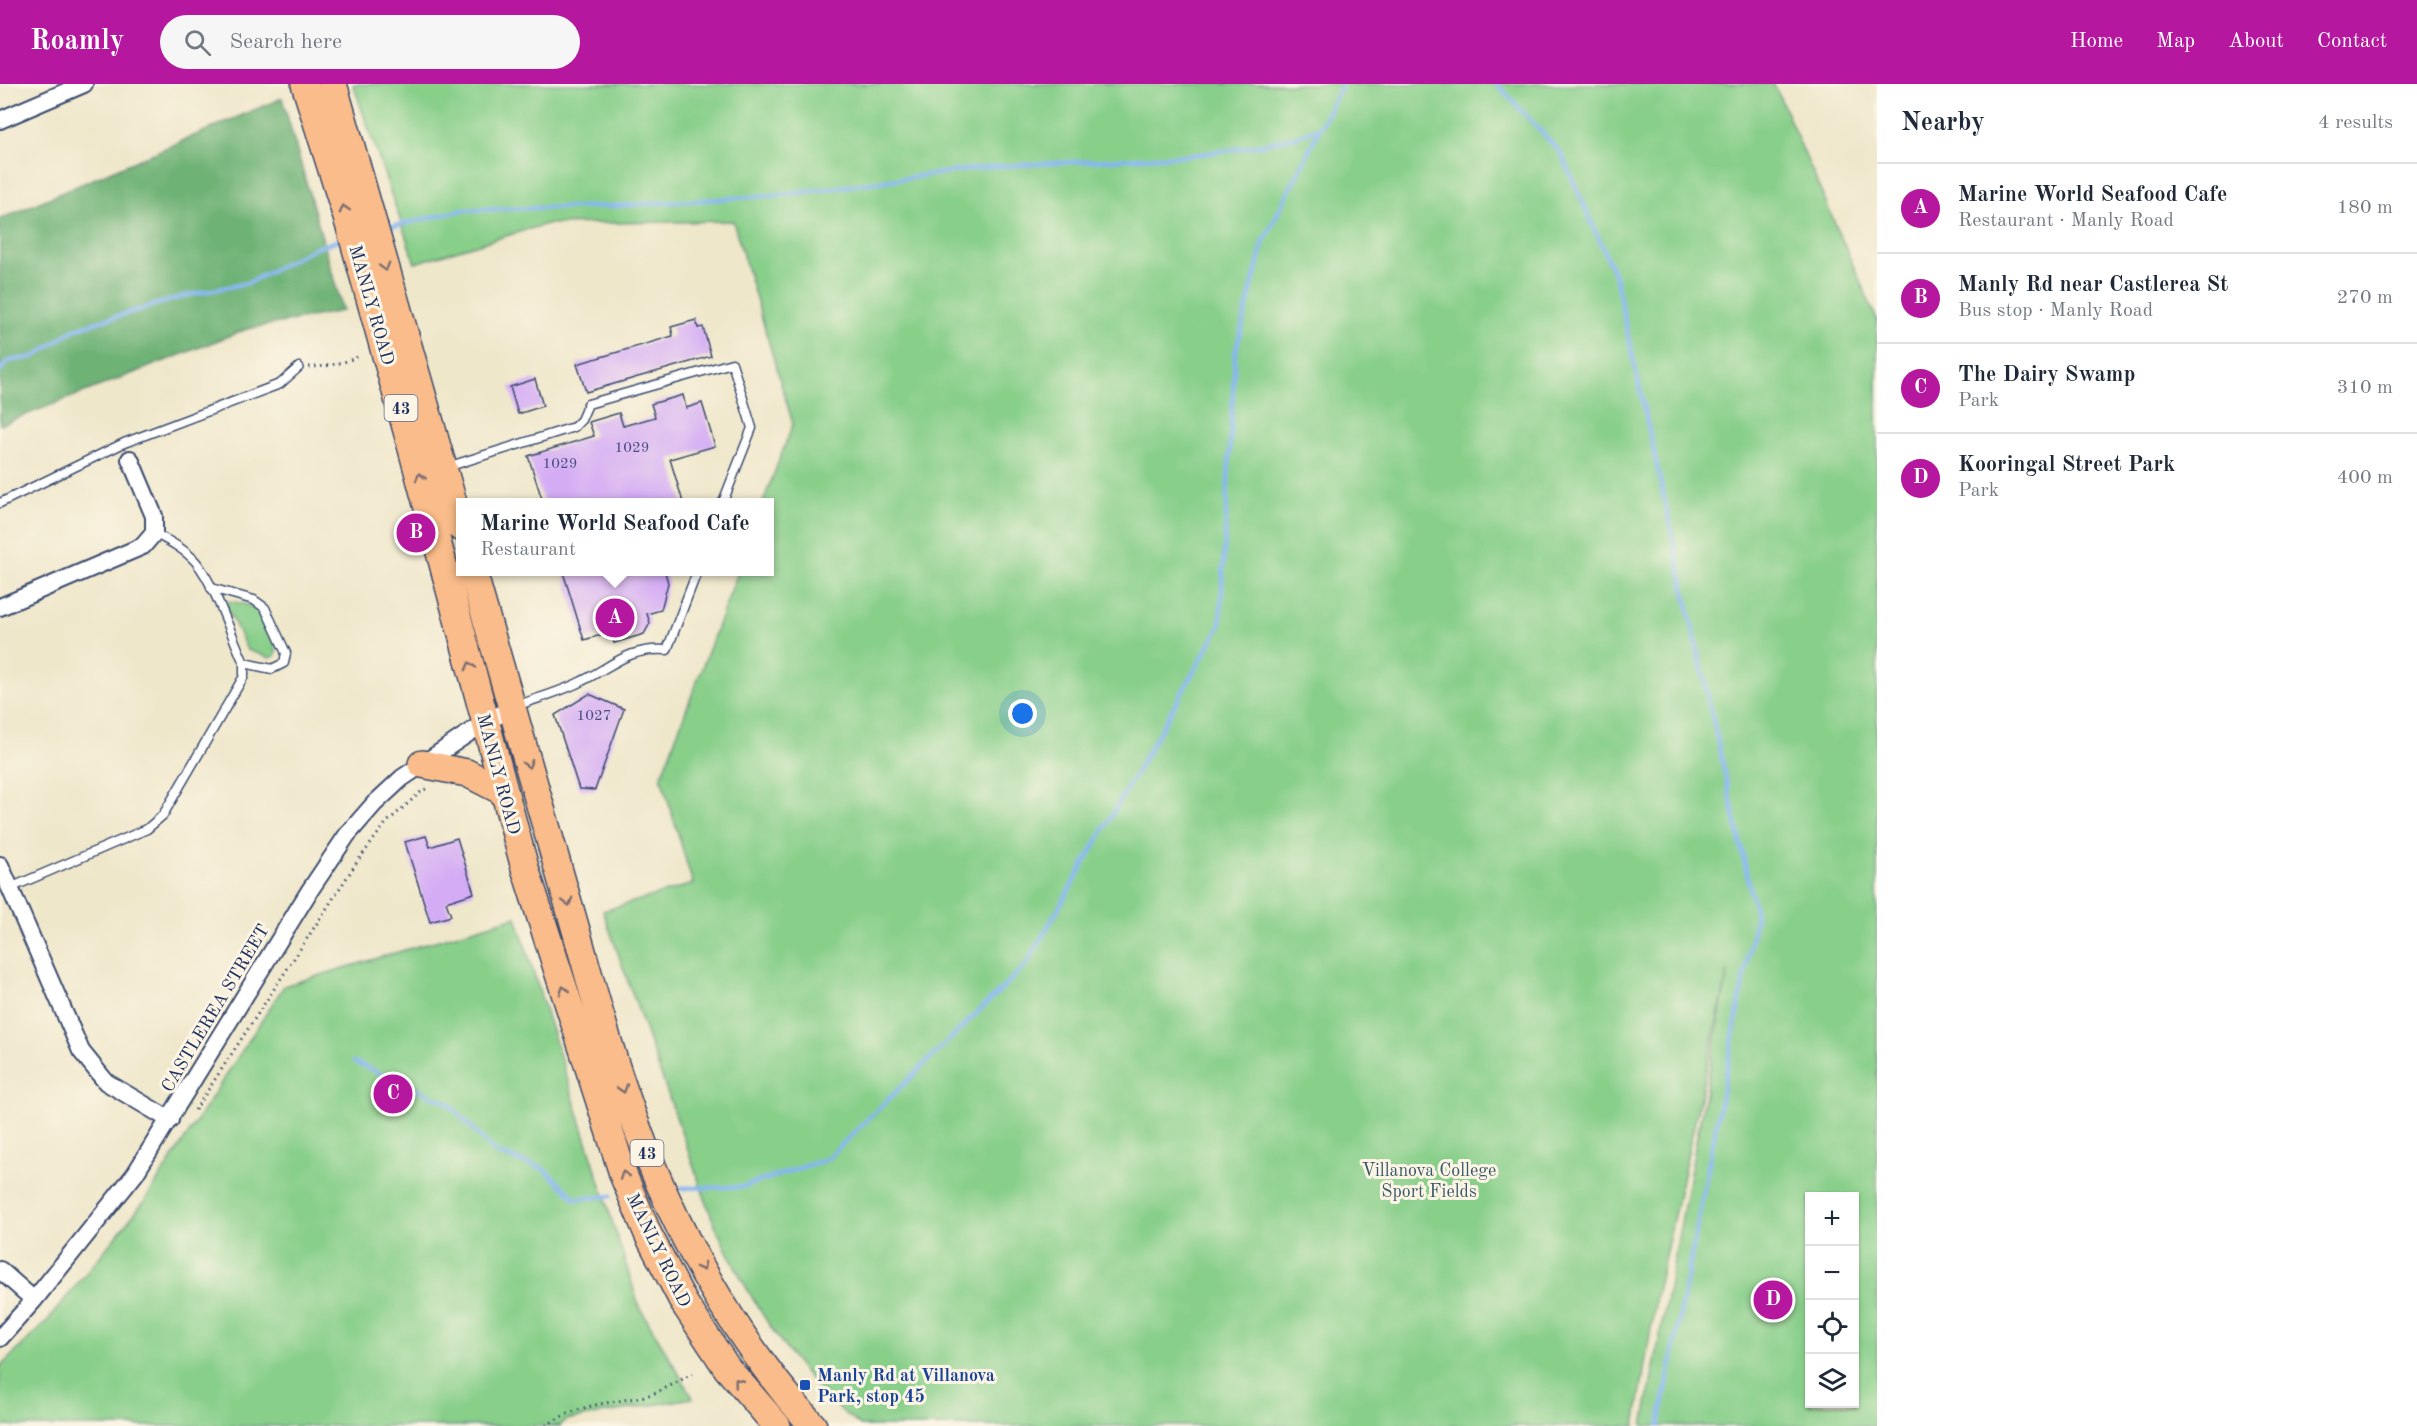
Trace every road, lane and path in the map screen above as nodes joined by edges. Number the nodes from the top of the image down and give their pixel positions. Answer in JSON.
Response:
{"nodes":[{"id":1,"x":84,"y":84,"type":"edge"},
{"id":2,"x":305,"y":84,"type":"edge"},
{"id":3,"x":333,"y":84,"type":"edge"},
{"id":4,"x":0,"y":120,"type":"edge"},
{"id":5,"x":360,"y":356,"type":"dead end"},
{"id":6,"x":299,"y":367,"type":"joint"},
{"id":7,"x":124,"y":443,"type":"junction"},
{"id":8,"x":130,"y":459,"type":"joint"},
{"id":9,"x":443,"y":468,"type":"junction"},
{"id":10,"x":725,"y":498,"type":"edge"},
{"id":11,"x":0,"y":503,"type":"edge"},
{"id":12,"x":456,"y":513,"type":"edge"},
{"id":13,"x":154,"y":533,"type":"junction"},
{"id":14,"x":474,"y":576,"type":"edge"},
{"id":15,"x":695,"y":576,"type":"edge"},
{"id":16,"x":211,"y":588,"type":"junction"},
{"id":17,"x":0,"y":607,"type":"edge"},
{"id":18,"x":244,"y":663,"type":"junction"},
{"id":19,"x":513,"y":708,"type":"junction"},
{"id":20,"x":485,"y":722,"type":"junction"},
{"id":21,"x":427,"y":776,"type":"junction"},
{"id":22,"x":504,"y":792,"type":"junction"},
{"id":23,"x":0,"y":865,"type":"edge"},
{"id":24,"x":10,"y":888,"type":"junction"},
{"id":25,"x":190,"y":1117,"type":"dead end"},
{"id":26,"x":170,"y":1120,"type":"junction"},
{"id":27,"x":0,"y":1270,"type":"edge"},
{"id":28,"x":34,"y":1300,"type":"junction"},
{"id":29,"x":0,"y":1338,"type":"edge"},
{"id":30,"x":692,"y":1374,"type":"dead end"},
{"id":31,"x":546,"y":1426,"type":"edge"},
{"id":32,"x":777,"y":1426,"type":"edge"},
{"id":33,"x":813,"y":1426,"type":"edge"}],
"edges":[{"from":1,"to":4,"type":"street"},
{"from":20,"to":2,"type":"main road","name":"MANLY ROAD","number":"43","one_way":true},
{"from":3,"to":9,"type":"main road","name":"MANLY ROAD","number":"43","one_way":true},
{"from":5,"to":6,"type":"path"},
{"from":6,"to":7,"type":"lane"},
{"from":7,"to":8,"type":"lane"},
{"from":7,"to":11,"type":"lane"},
{"from":8,"to":13,"type":"street"},
{"from":9,"to":10,"type":"lane"},
{"from":9,"to":12,"type":"main road","name":"MANLY ROAD","number":"43"},
{"from":13,"to":16,"type":"lane"},
{"from":13,"to":17,"type":"street"},
{"from":14,"to":19,"type":"main road","name":"MANLY ROAD","number":"43"},
{"from":15,"to":19,"type":"lane"},
{"from":16,"to":18,"type":"lane"},
{"from":16,"to":18,"type":"lane"},
{"from":18,"to":24,"type":"lane"},
{"from":19,"to":20,"type":"street","name":"CASTLEREA STREET"},
{"from":19,"to":33,"type":"main road","name":"MANLY ROAD","number":"43","one_way":true},
{"from":20,"to":21,"type":"street","name":"CASTLEREA STREET"},
{"from":20,"to":22,"type":"main road","name":"MANLY ROAD","number":"43"},
{"from":21,"to":22,"type":"main road"},
{"from":21,"to":25,"type":"path"},
{"from":21,"to":26,"type":"street","name":"CASTLEREA STREET"},
{"from":32,"to":22,"type":"main road","name":"MANLY ROAD","number":"43","one_way":true},
{"from":23,"to":24,"type":"street"},
{"from":24,"to":26,"type":"street"},
{"from":26,"to":28,"type":"street","name":"CASTLEREA STREET"},
{"from":27,"to":28,"type":"street"},
{"from":28,"to":29,"type":"street","name":"CASTLEREA STREET"},
{"from":30,"to":31,"type":"path"}]}
